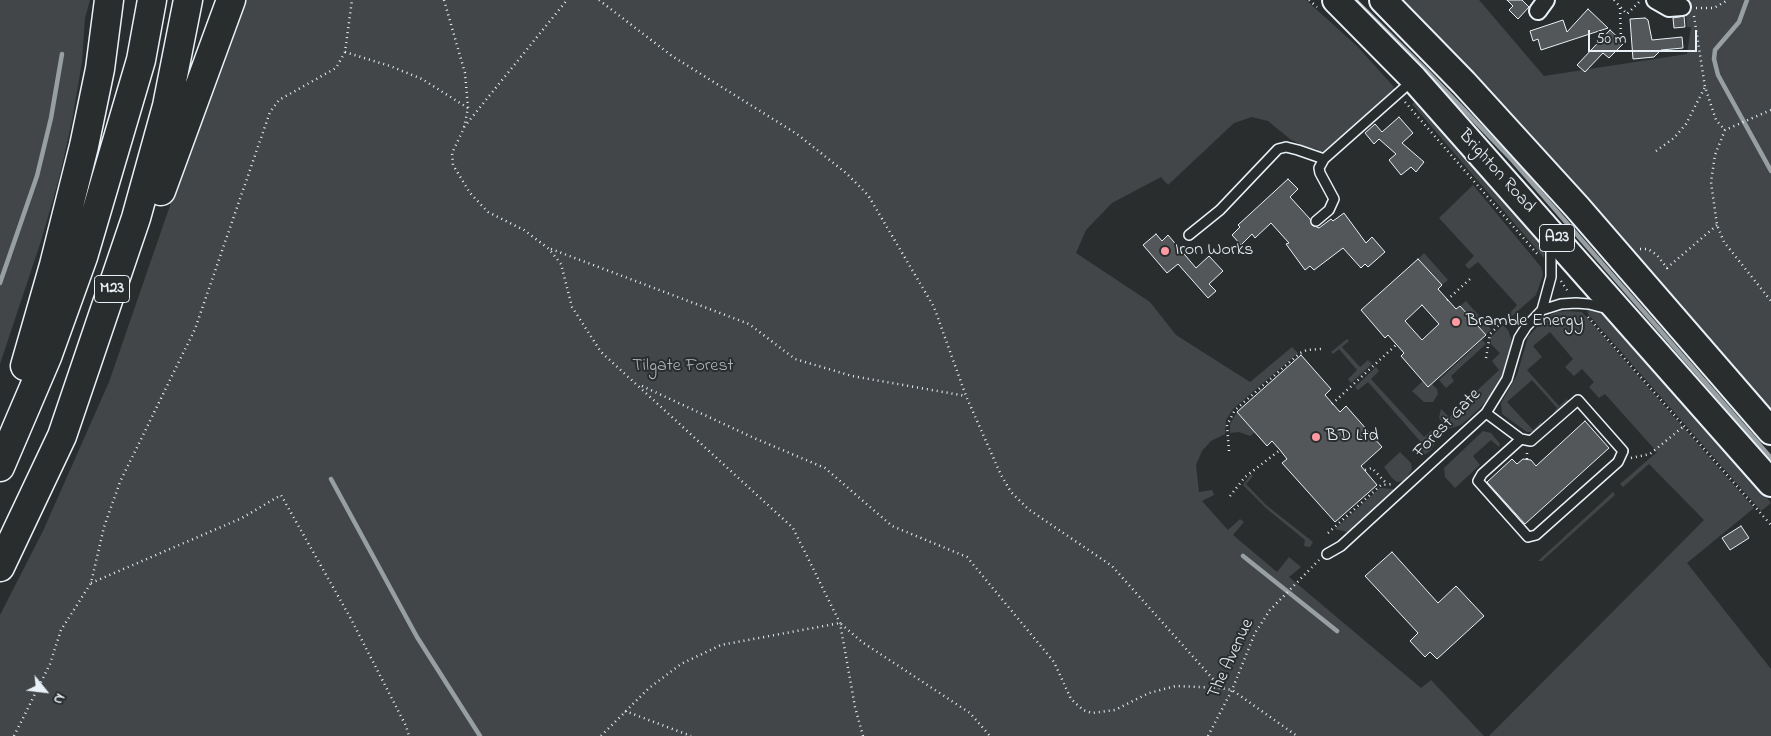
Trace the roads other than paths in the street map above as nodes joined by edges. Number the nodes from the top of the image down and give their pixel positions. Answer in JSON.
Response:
{"nodes":[{"id":1,"x":109,"y":0,"type":"edge"},
{"id":2,"x":152,"y":0,"type":"edge"},
{"id":3,"x":188,"y":0,"type":"edge"},
{"id":4,"x":231,"y":0,"type":"edge"},
{"id":5,"x":1336,"y":0,"type":"edge"},
{"id":6,"x":1384,"y":0,"type":"edge"},
{"id":7,"x":1655,"y":0,"type":"edge"},
{"id":8,"x":1688,"y":11,"type":"road end"},
{"id":9,"x":1414,"y":79,"type":"junction"},
{"id":10,"x":1324,"y":159,"type":"junction"},
{"id":11,"x":1316,"y":221,"type":"dead end"},
{"id":12,"x":1551,"y":231,"type":"junction"},
{"id":13,"x":1189,"y":235,"type":"dead end"},
{"id":14,"x":1542,"y":310,"type":"junction"},
{"id":15,"x":1624,"y":314,"type":"junction"},
{"id":16,"x":1486,"y":413,"type":"junction"},
{"id":17,"x":1771,"y":431,"type":"edge"},
{"id":18,"x":62,"y":436,"type":"junction"},
{"id":19,"x":1521,"y":439,"type":"junction"},
{"id":20,"x":0,"y":446,"type":"edge"},
{"id":21,"x":0,"y":467,"type":"edge"},
{"id":22,"x":1771,"y":483,"type":"edge"},
{"id":23,"x":1327,"y":554,"type":"road end"},
{"id":24,"x":0,"y":567,"type":"edge"}],
"edges":[{"from":1,"to":20,"type":"highway"},
{"from":2,"to":21,"type":"highway","number":"M23"},
{"from":3,"to":18,"type":"highway","number":"M23"},
{"from":4,"to":18,"type":"highway","number":"M23"},
{"from":5,"to":9,"type":"main road","name":"Brighton Road","number":"A23"},
{"from":6,"to":17,"type":"main road","name":"Brighton Road","number":"A23"},
{"from":7,"to":8,"type":"street"},
{"from":9,"to":10,"type":"lane"},
{"from":9,"to":12,"type":"main road","name":"Brighton Road","number":"A23"},
{"from":10,"to":11,"type":"lane"},
{"from":10,"to":13,"type":"lane"},
{"from":12,"to":14,"type":"lane"},
{"from":12,"to":15,"type":"main road","name":"Brighton Road","number":"A23"},
{"from":14,"to":15,"type":"lane"},
{"from":14,"to":16,"type":"lane","name":"Forest Gate"},
{"from":15,"to":22,"type":"main road","name":"Brighton Road","number":"A23"},
{"from":16,"to":19,"type":"lane"},
{"from":16,"to":23,"type":"lane","name":"Forest Gate"},
{"from":18,"to":24,"type":"highway","number":"M23"},
{"from":19,"to":19,"type":"lane"}]}
